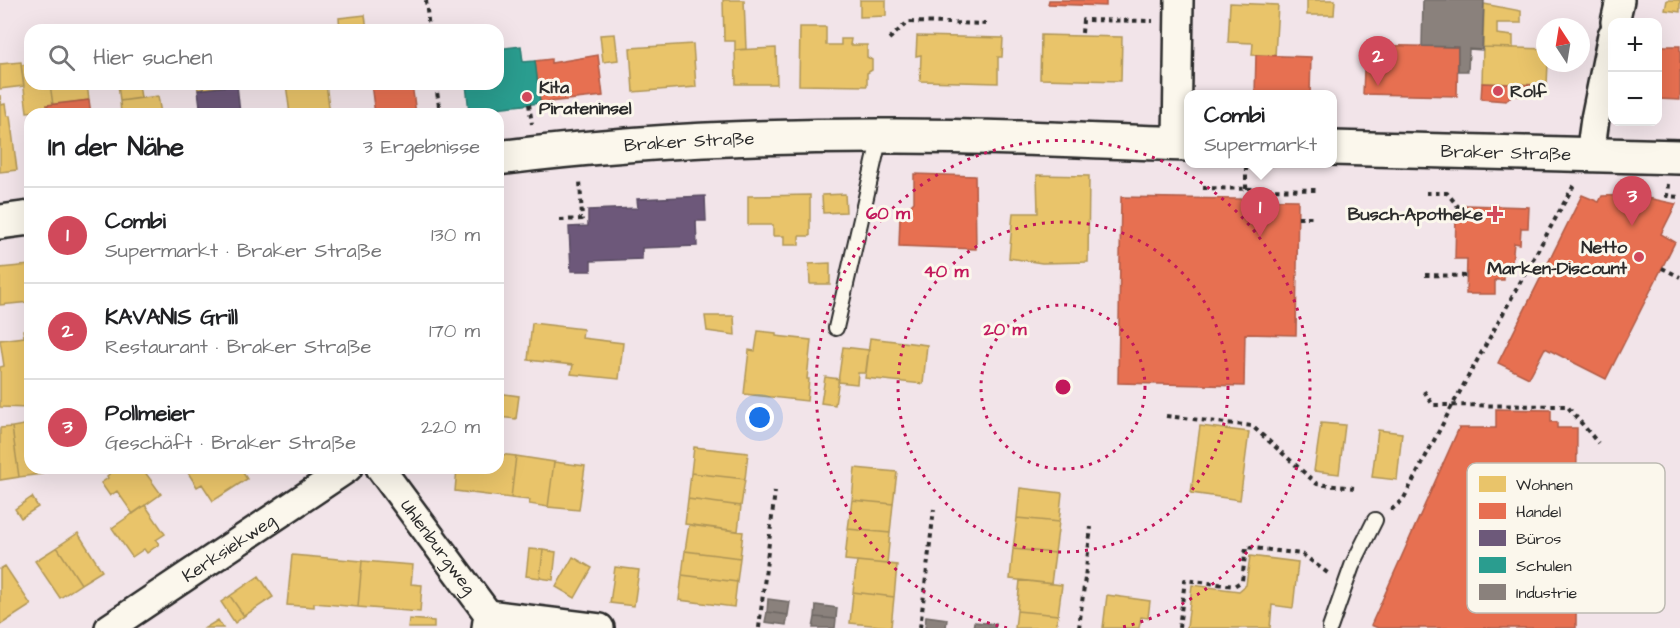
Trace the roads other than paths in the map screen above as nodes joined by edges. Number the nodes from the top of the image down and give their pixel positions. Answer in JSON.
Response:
{"nodes":[{"id":1,"x":1620,"y":0,"type":"edge"},
{"id":2,"x":1179,"y":11,"type":"edge"},
{"id":3,"x":1616,"y":18,"type":"edge"},
{"id":4,"x":1608,"y":54,"type":"edge"},
{"id":5,"x":880,"y":136,"type":"junction"},
{"id":6,"x":1182,"y":144,"type":"edge"},
{"id":7,"x":1337,"y":148,"type":"edge"},
{"id":8,"x":1590,"y":155,"type":"junction"},
{"id":9,"x":504,"y":157,"type":"edge"},
{"id":10,"x":1680,"y":157,"type":"edge"},
{"id":11,"x":24,"y":219,"type":"edge"},
{"id":12,"x":0,"y":222,"type":"edge"},
{"id":13,"x":836,"y":328,"type":"dead end"},
{"id":14,"x":339,"y":474,"type":"edge"},
{"id":15,"x":384,"y":474,"type":"edge"},
{"id":16,"x":1375,"y":520,"type":"road end"},
{"id":17,"x":487,"y":621,"type":"edge"},
{"id":18,"x":109,"y":628,"type":"edge"},
{"id":19,"x":600,"y":628,"type":"edge"},
{"id":20,"x":1330,"y":628,"type":"edge"}],
"edges":[{"from":1,"to":3,"type":"street"},
{"from":2,"to":6,"type":"street"},
{"from":4,"to":8,"type":"street"},
{"from":5,"to":6,"type":"main road","name":"Braker Straße"},
{"from":5,"to":9,"type":"main road","name":"Braker Straße"},
{"from":5,"to":13,"type":"lane"},
{"from":7,"to":8,"type":"main road","name":"Braker Straße"},
{"from":8,"to":10,"type":"main road","name":"Braker Straße"},
{"from":11,"to":12,"type":"main road"},
{"from":14,"to":18,"type":"street","name":"Kerksiekweg"},
{"from":15,"to":17,"type":"street","name":"Uhlenburgweg"},
{"from":16,"to":20,"type":"lane"},
{"from":17,"to":19,"type":"street"}]}
